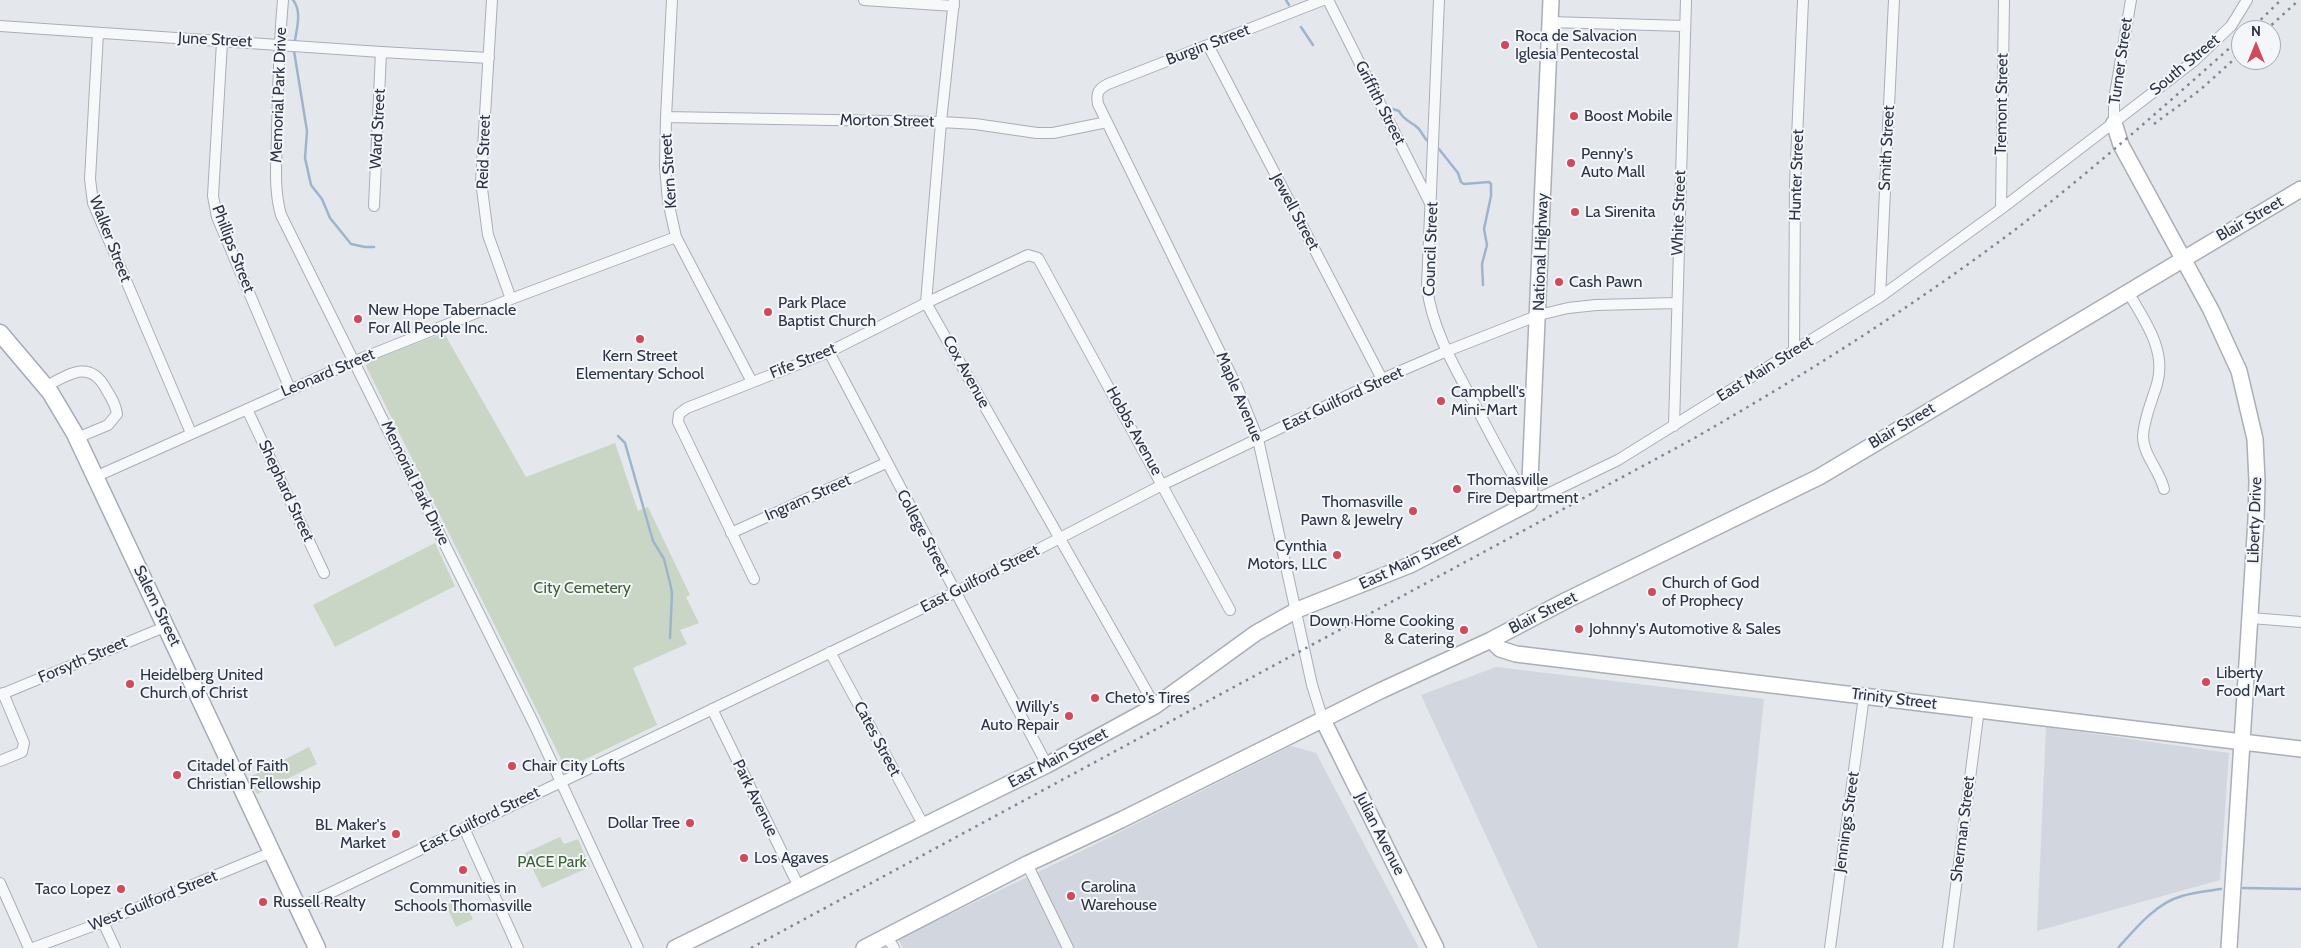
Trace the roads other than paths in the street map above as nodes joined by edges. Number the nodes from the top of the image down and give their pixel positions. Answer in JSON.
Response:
{"nodes":[{"id":1,"x":283,"y":0,"type":"edge"},
{"id":2,"x":492,"y":0,"type":"edge"},
{"id":3,"x":672,"y":0,"type":"edge"},
{"id":4,"x":864,"y":0,"type":"edge"},
{"id":5,"x":1323,"y":0,"type":"edge"},
{"id":6,"x":1328,"y":0,"type":"edge"},
{"id":7,"x":1439,"y":0,"type":"edge"},
{"id":8,"x":1551,"y":0,"type":"edge"},
{"id":9,"x":1686,"y":0,"type":"edge"},
{"id":10,"x":1803,"y":0,"type":"edge"},
{"id":11,"x":1894,"y":0,"type":"edge"},
{"id":12,"x":2004,"y":0,"type":"edge"},
{"id":13,"x":2131,"y":0,"type":"edge"},
{"id":14,"x":2247,"y":0,"type":"edge"},
{"id":15,"x":954,"y":3,"type":"edge"},
{"id":16,"x":1550,"y":22,"type":"junction"},
{"id":17,"x":0,"y":26,"type":"edge"},
{"id":18,"x":1686,"y":26,"type":"junction"},
{"id":19,"x":98,"y":33,"type":"junction"},
{"id":20,"x":222,"y":42,"type":"junction"},
{"id":21,"x":279,"y":44,"type":"junction"},
{"id":22,"x":1208,"y":45,"type":"junction"},
{"id":23,"x":381,"y":52,"type":"junction"},
{"id":24,"x":489,"y":58,"type":"junction"},
{"id":25,"x":1096,"y":95,"type":"joint"},
{"id":26,"x":666,"y":117,"type":"junction"},
{"id":27,"x":941,"y":122,"type":"junction"},
{"id":28,"x":1107,"y":122,"type":"junction"},
{"id":29,"x":2114,"y":123,"type":"junction"},
{"id":30,"x":2301,"y":189,"type":"edge"},
{"id":31,"x":374,"y":206,"type":"dead end"},
{"id":32,"x":1432,"y":206,"type":"junction"},
{"id":33,"x":2000,"y":209,"type":"junction"},
{"id":34,"x":676,"y":237,"type":"junction"},
{"id":35,"x":1034,"y":255,"type":"joint"},
{"id":36,"x":2182,"y":260,"type":"junction"},
{"id":37,"x":2128,"y":292,"type":"junction"},
{"id":38,"x":1880,"y":297,"type":"junction"},
{"id":39,"x":511,"y":299,"type":"junction"},
{"id":40,"x":926,"y":303,"type":"junction"},
{"id":41,"x":1676,"y":303,"type":"junction"},
{"id":42,"x":1539,"y":315,"type":"junction"},
{"id":43,"x":0,"y":333,"type":"edge"},
{"id":44,"x":1447,"y":351,"type":"junction"},
{"id":45,"x":1794,"y":351,"type":"junction"},
{"id":46,"x":829,"y":352,"type":"junction"},
{"id":47,"x":355,"y":361,"type":"junction"},
{"id":48,"x":1382,"y":379,"type":"junction"},
{"id":49,"x":752,"y":382,"type":"junction"},
{"id":50,"x":45,"y":387,"type":"junction"},
{"id":51,"x":290,"y":390,"type":"junction"},
{"id":52,"x":247,"y":409,"type":"junction"},
{"id":53,"x":1674,"y":426,"type":"junction"},
{"id":54,"x":191,"y":433,"type":"junction"},
{"id":55,"x":77,"y":438,"type":"junction"},
{"id":56,"x":1258,"y":439,"type":"junction"},
{"id":57,"x":886,"y":463,"type":"junction"},
{"id":58,"x":95,"y":477,"type":"junction"},
{"id":59,"x":1164,"y":484,"type":"junction"},
{"id":60,"x":2164,"y":489,"type":"dead end"},
{"id":61,"x":1529,"y":503,"type":"junction"},
{"id":62,"x":731,"y":533,"type":"junction"},
{"id":63,"x":1060,"y":538,"type":"junction"},
{"id":64,"x":324,"y":573,"type":"dead end"},
{"id":65,"x":754,"y":579,"type":"dead end"},
{"id":66,"x":954,"y":593,"type":"junction"},
{"id":67,"x":1230,"y":610,"type":"dead end"},
{"id":68,"x":1297,"y":610,"type":"junction"},
{"id":69,"x":2251,"y":618,"type":"junction"},
{"id":70,"x":2301,"y":622,"type":"edge"},
{"id":71,"x":166,"y":626,"type":"junction"},
{"id":72,"x":1491,"y":640,"type":"junction"},
{"id":73,"x":830,"y":652,"type":"junction"},
{"id":74,"x":2,"y":694,"type":"edge"},
{"id":75,"x":1864,"y":696,"type":"junction"},
{"id":76,"x":1155,"y":706,"type":"junction"},
{"id":77,"x":712,"y":709,"type":"junction"},
{"id":78,"x":1979,"y":709,"type":"junction"},
{"id":79,"x":1323,"y":720,"type":"junction"},
{"id":80,"x":2242,"y":743,"type":"junction"},
{"id":81,"x":2301,"y":749,"type":"edge"},
{"id":82,"x":0,"y":761,"type":"edge"},
{"id":83,"x":1047,"y":765,"type":"junction"},
{"id":84,"x":561,"y":782,"type":"junction"},
{"id":85,"x":924,"y":826,"type":"junction"},
{"id":86,"x":464,"y":828,"type":"junction"},
{"id":87,"x":272,"y":852,"type":"junction"},
{"id":88,"x":1027,"y":864,"type":"junction"},
{"id":89,"x":0,"y":883,"type":"edge"},
{"id":90,"x":799,"y":887,"type":"junction"},
{"id":91,"x":299,"y":908,"type":"junction"},
{"id":92,"x":103,"y":922,"type":"junction"},
{"id":93,"x":890,"y":942,"type":"edge"},
{"id":94,"x":31,"y":948,"type":"edge"},
{"id":95,"x":115,"y":948,"type":"edge"},
{"id":96,"x":317,"y":948,"type":"edge"},
{"id":97,"x":518,"y":948,"type":"edge"},
{"id":98,"x":638,"y":948,"type":"edge"},
{"id":99,"x":675,"y":948,"type":"edge"},
{"id":100,"x":864,"y":948,"type":"edge"},
{"id":101,"x":1068,"y":948,"type":"edge"},
{"id":102,"x":1436,"y":948,"type":"edge"},
{"id":103,"x":1830,"y":948,"type":"edge"},
{"id":104,"x":1948,"y":948,"type":"edge"},
{"id":105,"x":2228,"y":948,"type":"edge"}],
"edges":[{"from":1,"to":21,"type":"street","name":"Memorial Park Drive"},
{"from":2,"to":24,"type":"street","name":"Reid Street"},
{"from":3,"to":26,"type":"street","name":"Kern Street"},
{"from":4,"to":15,"type":"street"},
{"from":5,"to":22,"type":"street","name":"Burgin Street"},
{"from":6,"to":32,"type":"street","name":"Griffith Street"},
{"from":7,"to":32,"type":"street","name":"Council Street"},
{"from":8,"to":16,"type":"street","name":"National Highway"},
{"from":9,"to":18,"type":"street","name":"White Street"},
{"from":10,"to":45,"type":"street","name":"Hunter Street"},
{"from":11,"to":38,"type":"street","name":"Smith Street"},
{"from":12,"to":33,"type":"street","name":"Tremont Street"},
{"from":13,"to":29,"type":"street","name":"Turner Street"},
{"from":14,"to":29,"type":"street","name":"South Street"},
{"from":15,"to":27,"type":"street"},
{"from":16,"to":18,"type":"street"},
{"from":16,"to":42,"type":"street","name":"National Highway"},
{"from":17,"to":19,"type":"street","name":"June Street"},
{"from":18,"to":41,"type":"street","name":"White Street"},
{"from":19,"to":20,"type":"street","name":"June Street"},
{"from":19,"to":54,"type":"street","name":"Walker Street"},
{"from":20,"to":21,"type":"street","name":"June Street"},
{"from":20,"to":51,"type":"street","name":"Phillips Street"},
{"from":21,"to":23,"type":"street","name":"June Street"},
{"from":21,"to":47,"type":"street","name":"Memorial Park Drive"},
{"from":22,"to":25,"type":"street","name":"Burgin Street"},
{"from":22,"to":48,"type":"street","name":"Jewell Street"},
{"from":23,"to":24,"type":"street","name":"June Street"},
{"from":23,"to":31,"type":"street","name":"Ward Street"},
{"from":24,"to":39,"type":"street","name":"Reid Street"},
{"from":25,"to":28,"type":"street","name":"Maple Avenue"},
{"from":26,"to":27,"type":"street","name":"Morton Street"},
{"from":26,"to":34,"type":"street","name":"Kern Street"},
{"from":27,"to":28,"type":"street","name":"Morton Street"},
{"from":27,"to":40,"type":"street"},
{"from":28,"to":56,"type":"street","name":"Maple Avenue"},
{"from":29,"to":33,"type":"street","name":"East Main Street"},
{"from":29,"to":36,"type":"street","name":"Liberty Drive"},
{"from":30,"to":36,"type":"street","name":"Blair Street"},
{"from":32,"to":44,"type":"street","name":"Council Street"},
{"from":33,"to":38,"type":"street","name":"East Main Street"},
{"from":34,"to":39,"type":"street","name":"Leonard Street"},
{"from":34,"to":49,"type":"street","name":"Kern Street"},
{"from":35,"to":40,"type":"street","name":"Fife Street"},
{"from":35,"to":59,"type":"street","name":"Hobbs Avenue"},
{"from":36,"to":37,"type":"street","name":"Blair Street"},
{"from":36,"to":69,"type":"street","name":"Liberty Drive"},
{"from":37,"to":60,"type":"street"},
{"from":37,"to":72,"type":"street","name":"Blair Street"},
{"from":38,"to":45,"type":"street","name":"East Main Street"},
{"from":39,"to":47,"type":"street","name":"Leonard Street"},
{"from":40,"to":46,"type":"street","name":"Fife Street"},
{"from":40,"to":63,"type":"street","name":"Cox Avenue"},
{"from":41,"to":42,"type":"street","name":"East Guilford Street"},
{"from":41,"to":53,"type":"street","name":"White Street"},
{"from":42,"to":44,"type":"street","name":"East Guilford Street"},
{"from":42,"to":61,"type":"street","name":"National Highway"},
{"from":43,"to":50,"type":"main road","name":"Salem Street"},
{"from":44,"to":48,"type":"street","name":"East Guilford Street"},
{"from":44,"to":61,"type":"street","name":"Council Street"},
{"from":45,"to":53,"type":"street","name":"East Main Street"},
{"from":46,"to":49,"type":"street","name":"Fife Street"},
{"from":46,"to":57,"type":"street","name":"College Street"},
{"from":47,"to":51,"type":"street","name":"Leonard Street"},
{"from":47,"to":84,"type":"street","name":"Memorial Park Drive"},
{"from":48,"to":56,"type":"street","name":"East Guilford Street"},
{"from":49,"to":62,"type":"street","name":"Fife Street"},
{"from":50,"to":55,"type":"main road","name":"Salem Street"},
{"from":50,"to":55,"type":"street"},
{"from":51,"to":52,"type":"street","name":"Leonard Street"},
{"from":52,"to":54,"type":"street","name":"Leonard Street"},
{"from":52,"to":64,"type":"street","name":"Shephard Street"},
{"from":53,"to":61,"type":"street","name":"East Main Street"},
{"from":54,"to":58,"type":"street","name":"Leonard Street"},
{"from":55,"to":58,"type":"main road","name":"Salem Street"},
{"from":56,"to":59,"type":"street","name":"East Guilford Street"},
{"from":56,"to":68,"type":"street","name":"Maple Avenue"},
{"from":57,"to":62,"type":"street","name":"Ingram Street"},
{"from":57,"to":66,"type":"street","name":"College Street"},
{"from":58,"to":71,"type":"main road","name":"Salem Street"},
{"from":59,"to":63,"type":"street","name":"East Guilford Street"},
{"from":59,"to":67,"type":"street","name":"Hobbs Avenue"},
{"from":61,"to":68,"type":"street","name":"East Main Street"},
{"from":62,"to":65,"type":"street"},
{"from":63,"to":66,"type":"street","name":"East Guilford Street"},
{"from":63,"to":76,"type":"street","name":"Cox Avenue"},
{"from":66,"to":73,"type":"street","name":"East Guilford Street"},
{"from":66,"to":83,"type":"street","name":"College Street"},
{"from":68,"to":76,"type":"street","name":"East Main Street"},
{"from":68,"to":79,"type":"street","name":"Maple Avenue"},
{"from":69,"to":70,"type":"street"},
{"from":69,"to":80,"type":"street","name":"Liberty Drive"},
{"from":71,"to":74,"type":"street","name":"Forsyth Street"},
{"from":71,"to":87,"type":"main road","name":"Salem Street"},
{"from":72,"to":75,"type":"street","name":"Trinity Street"},
{"from":72,"to":79,"type":"street"},
{"from":73,"to":77,"type":"street","name":"East Guilford Street"},
{"from":73,"to":85,"type":"street","name":"Cates Street"},
{"from":74,"to":82,"type":"street"},
{"from":75,"to":78,"type":"street","name":"Trinity Street"},
{"from":75,"to":103,"type":"street","name":"Jennings Street"},
{"from":76,"to":83,"type":"street","name":"East Main Street"},
{"from":77,"to":84,"type":"street","name":"East Guilford Street"},
{"from":77,"to":90,"type":"street","name":"Park Avenue"},
{"from":78,"to":80,"type":"street","name":"Trinity Street"},
{"from":78,"to":104,"type":"street","name":"Sherman Street"},
{"from":79,"to":88,"type":"street"},
{"from":79,"to":102,"type":"street","name":"Julian Avenue"},
{"from":80,"to":81,"type":"street","name":"Trinity Street"},
{"from":80,"to":105,"type":"street","name":"Liberty Drive"},
{"from":83,"to":85,"type":"street","name":"East Main Street"},
{"from":84,"to":86,"type":"street","name":"East Guilford Street"},
{"from":84,"to":98,"type":"street","name":"Memorial Park Drive"},
{"from":85,"to":90,"type":"street","name":"East Main Street"},
{"from":86,"to":91,"type":"street","name":"East Guilford Street"},
{"from":86,"to":97,"type":"street"},
{"from":87,"to":91,"type":"main road","name":"Salem Street"},
{"from":87,"to":92,"type":"street","name":"West Guilford Street"},
{"from":88,"to":93,"type":"street"},
{"from":88,"to":101,"type":"street"},
{"from":89,"to":94,"type":"street"},
{"from":90,"to":99,"type":"street","name":"East Main Street"},
{"from":91,"to":96,"type":"main road","name":"Salem Street"},
{"from":92,"to":94,"type":"street","name":"West Guilford Street"},
{"from":92,"to":95,"type":"street"},
{"from":93,"to":100,"type":"street"}]}
